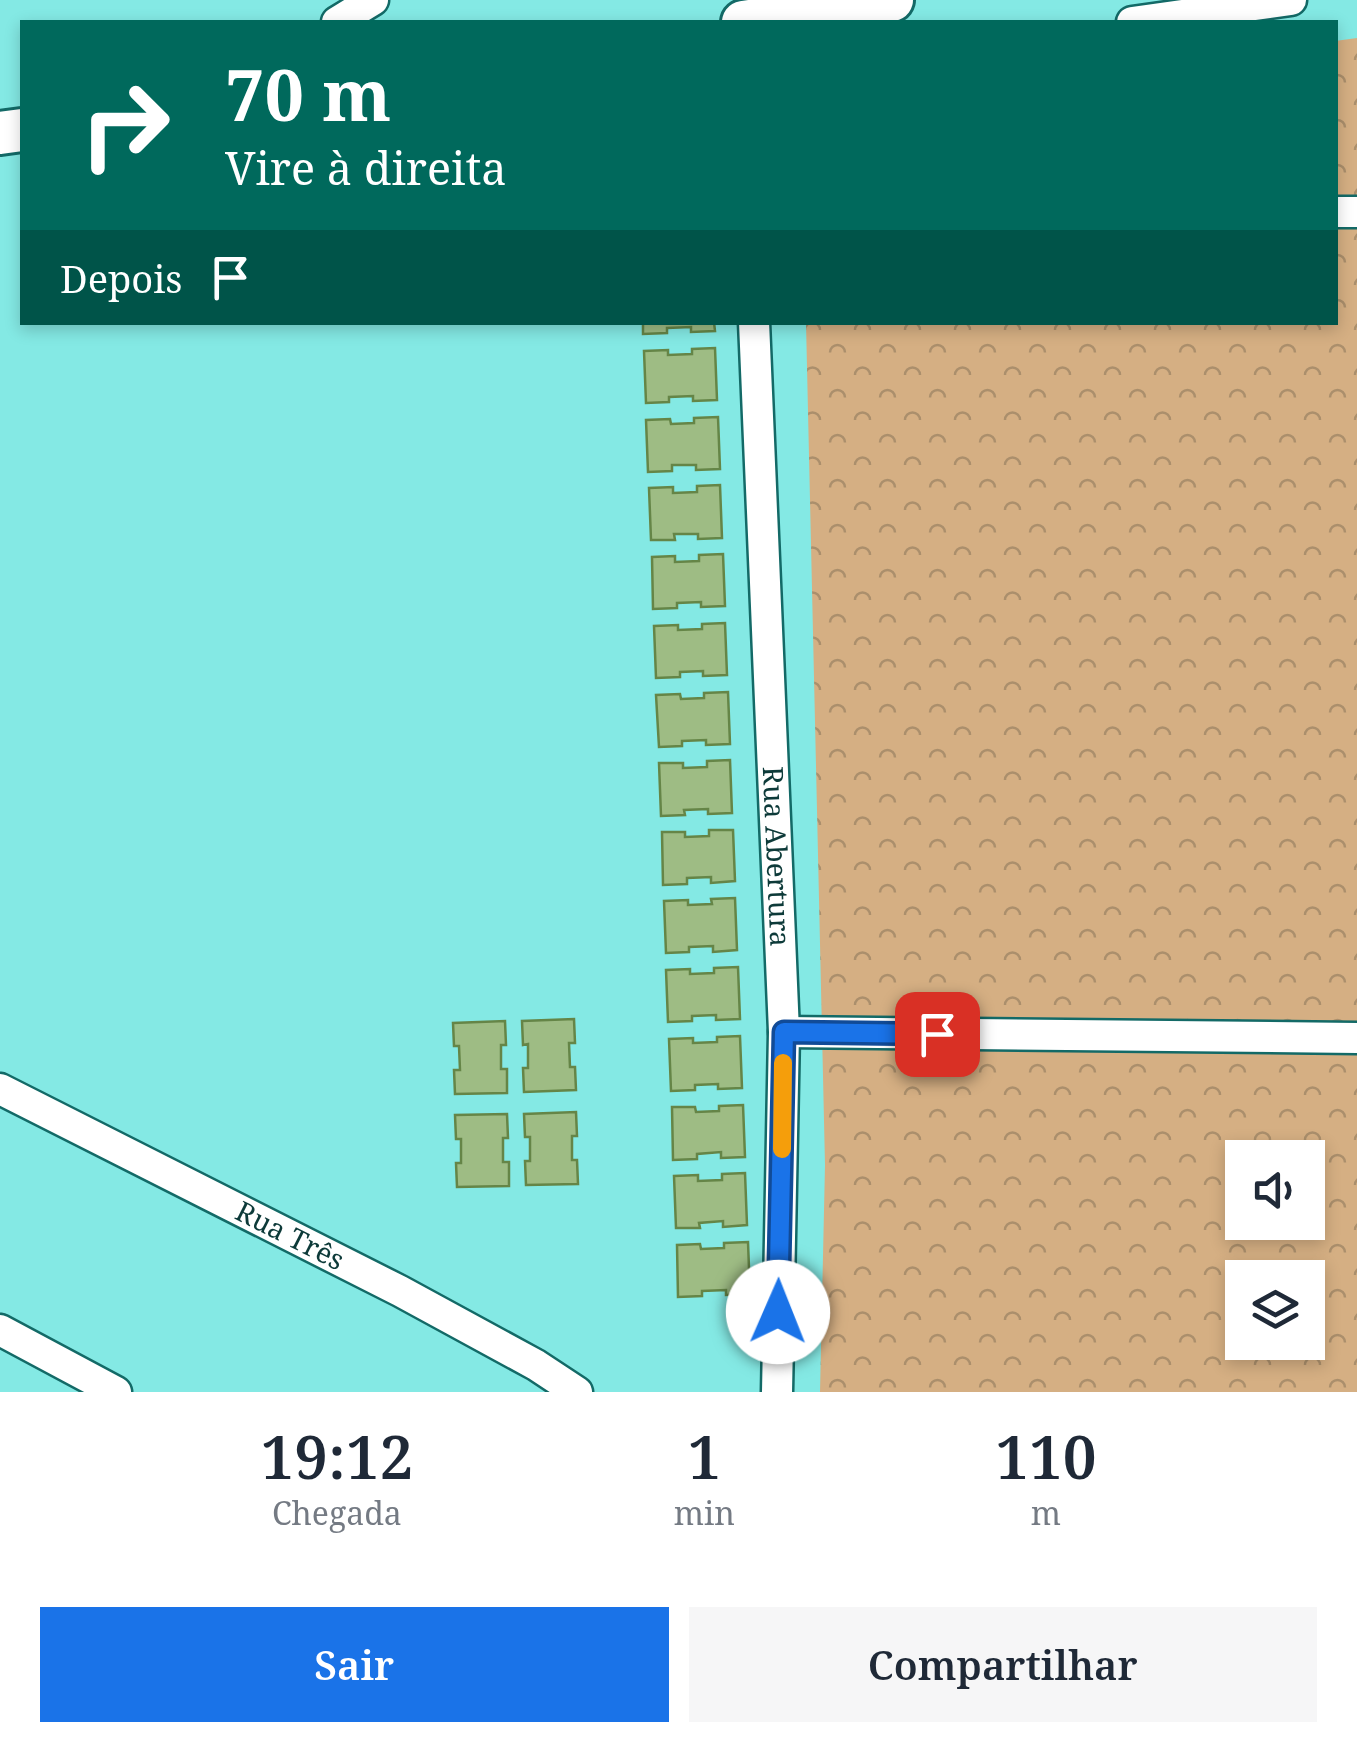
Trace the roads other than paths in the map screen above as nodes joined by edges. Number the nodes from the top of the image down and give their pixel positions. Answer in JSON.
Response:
{"nodes":[{"id":1,"x":374,"y":0,"type":"edge"},
{"id":2,"x":892,"y":0,"type":"edge"},
{"id":3,"x":1291,"y":0,"type":"edge"},
{"id":4,"x":340,"y":20,"type":"edge"},
{"id":5,"x":756,"y":20,"type":"edge"},
{"id":6,"x":1146,"y":20,"type":"edge"},
{"id":7,"x":754,"y":325,"type":"edge"},
{"id":8,"x":784,"y":1032,"type":"junction"},
{"id":9,"x":1357,"y":1038,"type":"edge"},
{"id":10,"x":0,"y":1089,"type":"edge"},
{"id":11,"x":0,"y":1330,"type":"edge"},
{"id":12,"x":116,"y":1392,"type":"edge"},
{"id":13,"x":577,"y":1392,"type":"edge"},
{"id":14,"x":776,"y":1392,"type":"edge"}],
"edges":[{"from":1,"to":4,"type":"street"},
{"from":2,"to":5,"type":"street"},
{"from":3,"to":6,"type":"street"},
{"from":7,"to":8,"type":"street","name":"Rua Abertura"},
{"from":8,"to":9,"type":"street"},
{"from":8,"to":14,"type":"street","name":"Rua Abertura"},
{"from":10,"to":13,"type":"street","name":"Rua Três"},
{"from":11,"to":12,"type":"street"}]}
